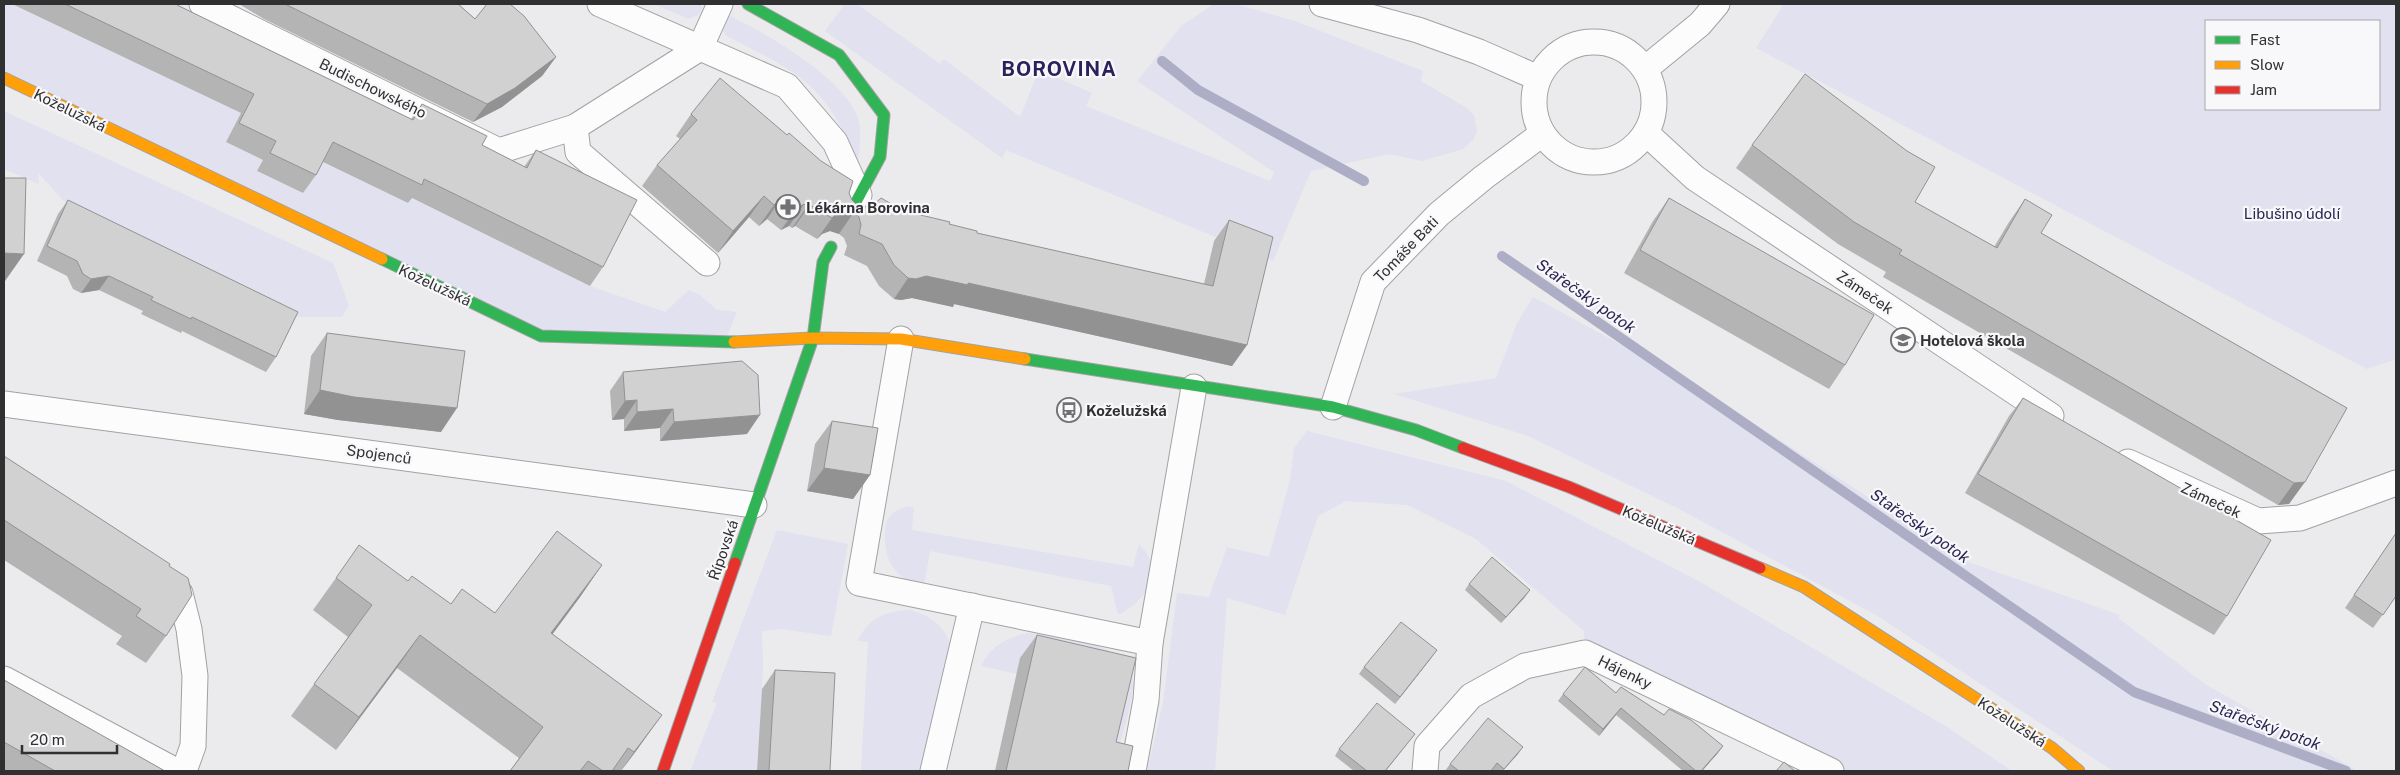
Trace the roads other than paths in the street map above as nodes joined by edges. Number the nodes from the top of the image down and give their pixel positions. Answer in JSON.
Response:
{"nodes":[{"id":1,"x":202,"y":4,"type":"edge"},
{"id":2,"x":600,"y":4,"type":"edge"},
{"id":3,"x":720,"y":4,"type":"edge"},
{"id":4,"x":748,"y":4,"type":"edge"},
{"id":5,"x":1322,"y":4,"type":"edge"},
{"id":6,"x":1717,"y":4,"type":"edge"},
{"id":7,"x":700,"y":48,"type":"junction"},
{"id":8,"x":1645,"y":69,"type":"junction"},
{"id":9,"x":4,"y":78,"type":"edge"},
{"id":10,"x":1538,"y":78,"type":"junction"},
{"id":11,"x":575,"y":127,"type":"junction"},
{"id":12,"x":1646,"y":133,"type":"junction"},
{"id":13,"x":1542,"y":134,"type":"junction"},
{"id":14,"x":855,"y":204,"type":"joint"},
{"id":15,"x":831,"y":247,"type":"dead end"},
{"id":16,"x":707,"y":263,"type":"dead end"},
{"id":17,"x":813,"y":338,"type":"junction"},
{"id":18,"x":901,"y":339,"type":"junction"},
{"id":19,"x":1194,"y":387,"type":"junction"},
{"id":20,"x":4,"y":404,"type":"edge"},
{"id":21,"x":1334,"y":407,"type":"junction"},
{"id":22,"x":2074,"y":432,"type":"edge"},
{"id":23,"x":2108,"y":452,"type":"edge"},
{"id":24,"x":2396,"y":484,"type":"edge"},
{"id":25,"x":754,"y":505,"type":"junction"},
{"id":26,"x":151,"y":569,"type":"edge"},
{"id":27,"x":972,"y":606,"type":"junction"},
{"id":28,"x":1150,"y":643,"type":"junction"},
{"id":29,"x":4,"y":679,"type":"edge"},
{"id":30,"x":176,"y":771,"type":"edge"},
{"id":31,"x":184,"y":771,"type":"edge"},
{"id":32,"x":663,"y":771,"type":"edge"},
{"id":33,"x":933,"y":771,"type":"edge"},
{"id":34,"x":1133,"y":771,"type":"edge"},
{"id":35,"x":1425,"y":771,"type":"edge"},
{"id":36,"x":1832,"y":771,"type":"edge"},
{"id":37,"x":2079,"y":771,"type":"edge"}],
"edges":[{"from":1,"to":11,"type":"street","name":"Budischowského"},
{"from":2,"to":7,"type":"street"},
{"from":3,"to":7,"type":"street"},
{"from":4,"to":14,"type":"main road"},
{"from":5,"to":10,"type":"street"},
{"from":6,"to":8,"type":"street"},
{"from":7,"to":11,"type":"street","name":"Budischowského"},
{"from":7,"to":14,"type":"street"},
{"from":8,"to":10,"type":"street"},
{"from":8,"to":12,"type":"street"},
{"from":9,"to":17,"type":"main road","name":"Koželužská"},
{"from":10,"to":13,"type":"street"},
{"from":11,"to":16,"type":"street"},
{"from":12,"to":13,"type":"street"},
{"from":12,"to":22,"type":"street","name":"Zámeček"},
{"from":13,"to":21,"type":"street","name":"Tomáše Bati"},
{"from":15,"to":17,"type":"main road"},
{"from":17,"to":18,"type":"main road","name":"Koželužská"},
{"from":17,"to":25,"type":"main road","name":"Řípovská"},
{"from":18,"to":19,"type":"main road","name":"Koželužská"},
{"from":18,"to":27,"type":"street"},
{"from":19,"to":21,"type":"main road","name":"Koželužská"},
{"from":19,"to":28,"type":"street"},
{"from":20,"to":25,"type":"street","name":"Spojenců"},
{"from":21,"to":37,"type":"main road","name":"Koželužská"},
{"from":23,"to":24,"type":"street","name":"Zámeček"},
{"from":25,"to":32,"type":"main road","name":"Řípovská"},
{"from":26,"to":31,"type":"street"},
{"from":27,"to":28,"type":"street"},
{"from":27,"to":33,"type":"street"},
{"from":28,"to":34,"type":"street"},
{"from":29,"to":30,"type":"street"},
{"from":35,"to":36,"type":"street","name":"Hájenky"}]}
